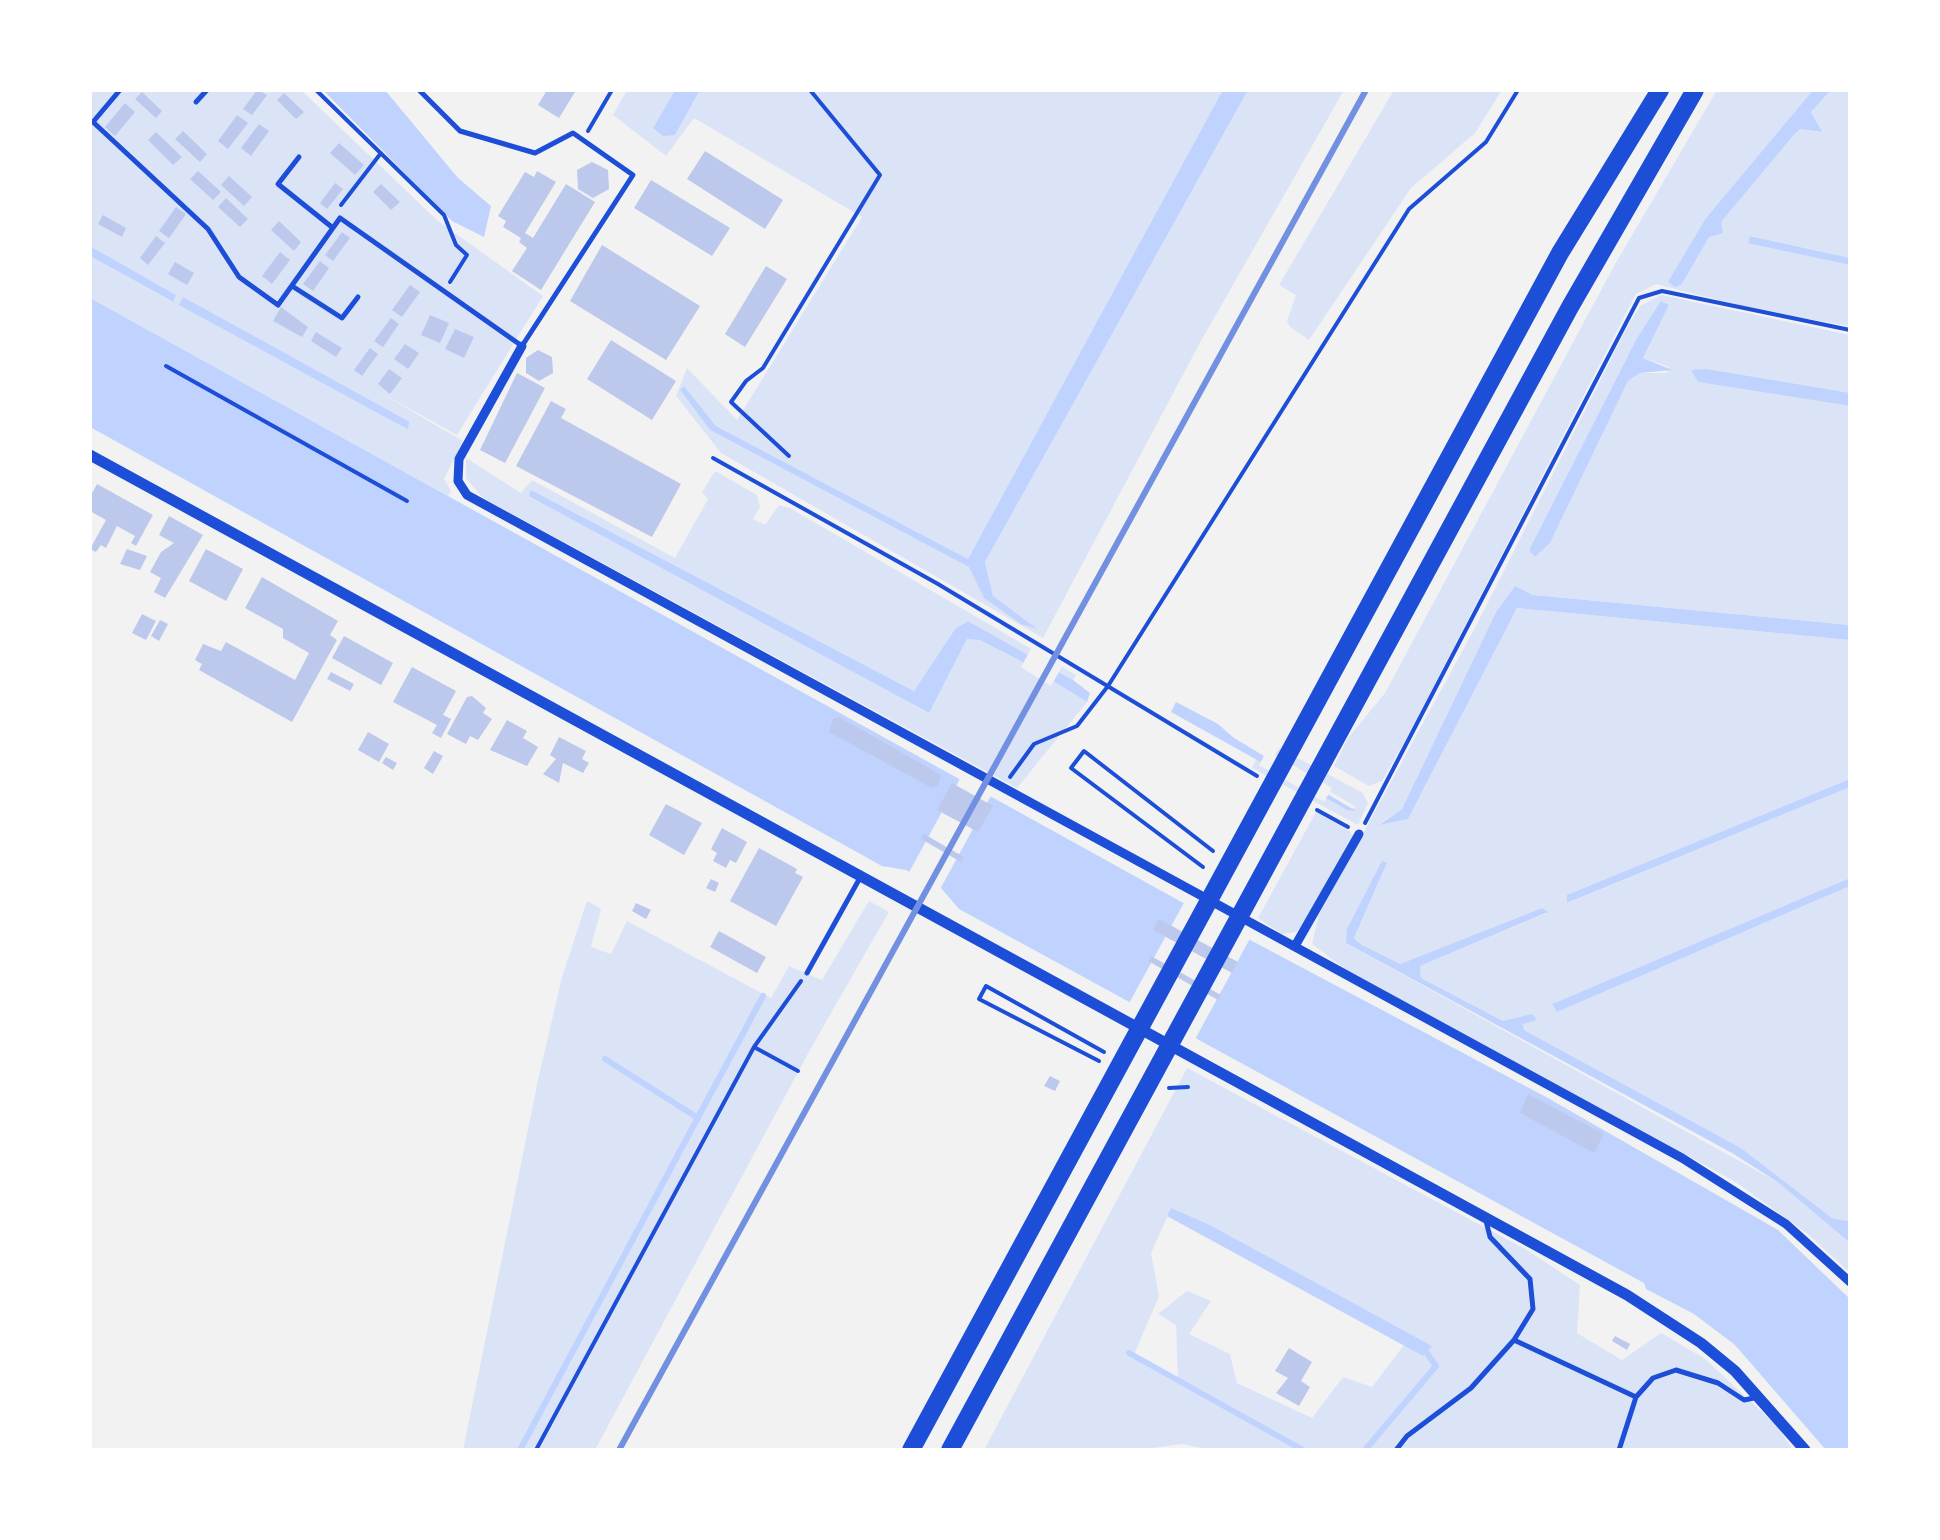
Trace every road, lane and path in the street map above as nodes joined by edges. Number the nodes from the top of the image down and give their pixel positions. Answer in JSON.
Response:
{"nodes":[{"id":1,"x":120,"y":90,"type":"edge"},
{"id":2,"x":207,"y":90,"type":"edge"},
{"id":3,"x":316,"y":90,"type":"edge"},
{"id":4,"x":419,"y":90,"type":"edge"},
{"id":5,"x":612,"y":90,"type":"edge"},
{"id":6,"x":810,"y":90,"type":"edge"},
{"id":7,"x":1518,"y":90,"type":"edge"},
{"id":8,"x":1660,"y":90,"type":"edge"},
{"id":9,"x":1694,"y":90,"type":"edge"},
{"id":10,"x":196,"y":102,"type":"dead end"},
{"id":11,"x":583,"y":140,"type":"junction"},
{"id":12,"x":381,"y":153,"type":"junction"},
{"id":13,"x":299,"y":157,"type":"dead end"},
{"id":14,"x":340,"y":218,"type":"junction"},
{"id":15,"x":333,"y":228,"type":"junction"},
{"id":16,"x":292,"y":286,"type":"junction"},
{"id":17,"x":442,"y":294,"type":"junction"},
{"id":18,"x":358,"y":297,"type":"dead end"},
{"id":19,"x":1850,"y":330,"type":"edge"},
{"id":20,"x":522,"y":346,"type":"junction"},
{"id":21,"x":166,"y":366,"type":"dead end"},
{"id":22,"x":90,"y":455,"type":"edge"},
{"id":23,"x":789,"y":456,"type":"dead end"},
{"id":24,"x":713,"y":458,"type":"dead end"},
{"id":25,"x":406,"y":501,"type":"dead end"},
{"id":26,"x":1108,"y":686,"type":"junction"},
{"id":27,"x":1273,"y":785,"type":"dead end"},
{"id":28,"x":1002,"y":789,"type":"junction"},
{"id":29,"x":1308,"y":805,"type":"dead end"},
{"id":30,"x":1360,"y":834,"type":"junction"},
{"id":31,"x":862,"y":876,"type":"junction"},
{"id":32,"x":1294,"y":946,"type":"junction"},
{"id":33,"x":806,"y":973,"type":"joint"},
{"id":34,"x":754,"y":1047,"type":"junction"},
{"id":35,"x":1104,"y":1052,"type":"dead end"},
{"id":36,"x":1102,"y":1063,"type":"dead end"},
{"id":37,"x":798,"y":1070,"type":"dead end"},
{"id":38,"x":1154,"y":1080,"type":"dead end"},
{"id":39,"x":1188,"y":1087,"type":"dead end"},
{"id":40,"x":1484,"y":1216,"type":"junction"},
{"id":41,"x":1850,"y":1282,"type":"edge"},
{"id":42,"x":1514,"y":1340,"type":"junction"},
{"id":43,"x":1636,"y":1396,"type":"junction"},
{"id":44,"x":1762,"y":1397,"type":"junction"},
{"id":45,"x":536,"y":1450,"type":"edge"},
{"id":46,"x":911,"y":1450,"type":"edge"},
{"id":47,"x":950,"y":1450,"type":"edge"},
{"id":48,"x":1396,"y":1450,"type":"edge"},
{"id":49,"x":1619,"y":1450,"type":"edge"},
{"id":50,"x":1805,"y":1450,"type":"edge"}],
"edges":[{"from":1,"to":16,"type":"lane"},
{"from":2,"to":10,"type":"lane"},
{"from":3,"to":12,"type":"path"},
{"from":4,"to":11,"type":"lane"},
{"from":5,"to":11,"type":"path"},
{"from":6,"to":23,"type":"path"},
{"from":7,"to":26,"type":"path"},
{"from":8,"to":46,"type":"highway"},
{"from":9,"to":47,"type":"highway"},
{"from":11,"to":20,"type":"lane"},
{"from":12,"to":14,"type":"path"},
{"from":12,"to":17,"type":"path"},
{"from":13,"to":15,"type":"lane"},
{"from":14,"to":15,"type":"lane"},
{"from":14,"to":17,"type":"lane"},
{"from":15,"to":16,"type":"lane"},
{"from":16,"to":18,"type":"lane"},
{"from":17,"to":20,"type":"lane"},
{"from":19,"to":30,"type":"path"},
{"from":20,"to":28,"type":"street"},
{"from":21,"to":25,"type":"path"},
{"from":22,"to":31,"type":"street"},
{"from":24,"to":26,"type":"path"},
{"from":26,"to":27,"type":"path"},
{"from":26,"to":28,"type":"path"},
{"from":28,"to":32,"type":"street"},
{"from":29,"to":30,"type":"path"},
{"from":30,"to":32,"type":"street"},
{"from":31,"to":33,"type":"lane"},
{"from":31,"to":40,"type":"street"},
{"from":32,"to":41,"type":"street"},
{"from":33,"to":34,"type":"path"},
{"from":34,"to":37,"type":"path"},
{"from":34,"to":45,"type":"path"},
{"from":35,"to":36,"type":"path"},
{"from":38,"to":39,"type":"path"},
{"from":40,"to":42,"type":"lane"},
{"from":40,"to":44,"type":"street"},
{"from":42,"to":43,"type":"lane"},
{"from":42,"to":48,"type":"lane"},
{"from":43,"to":44,"type":"lane"},
{"from":43,"to":49,"type":"lane"},
{"from":44,"to":50,"type":"street"}]}
